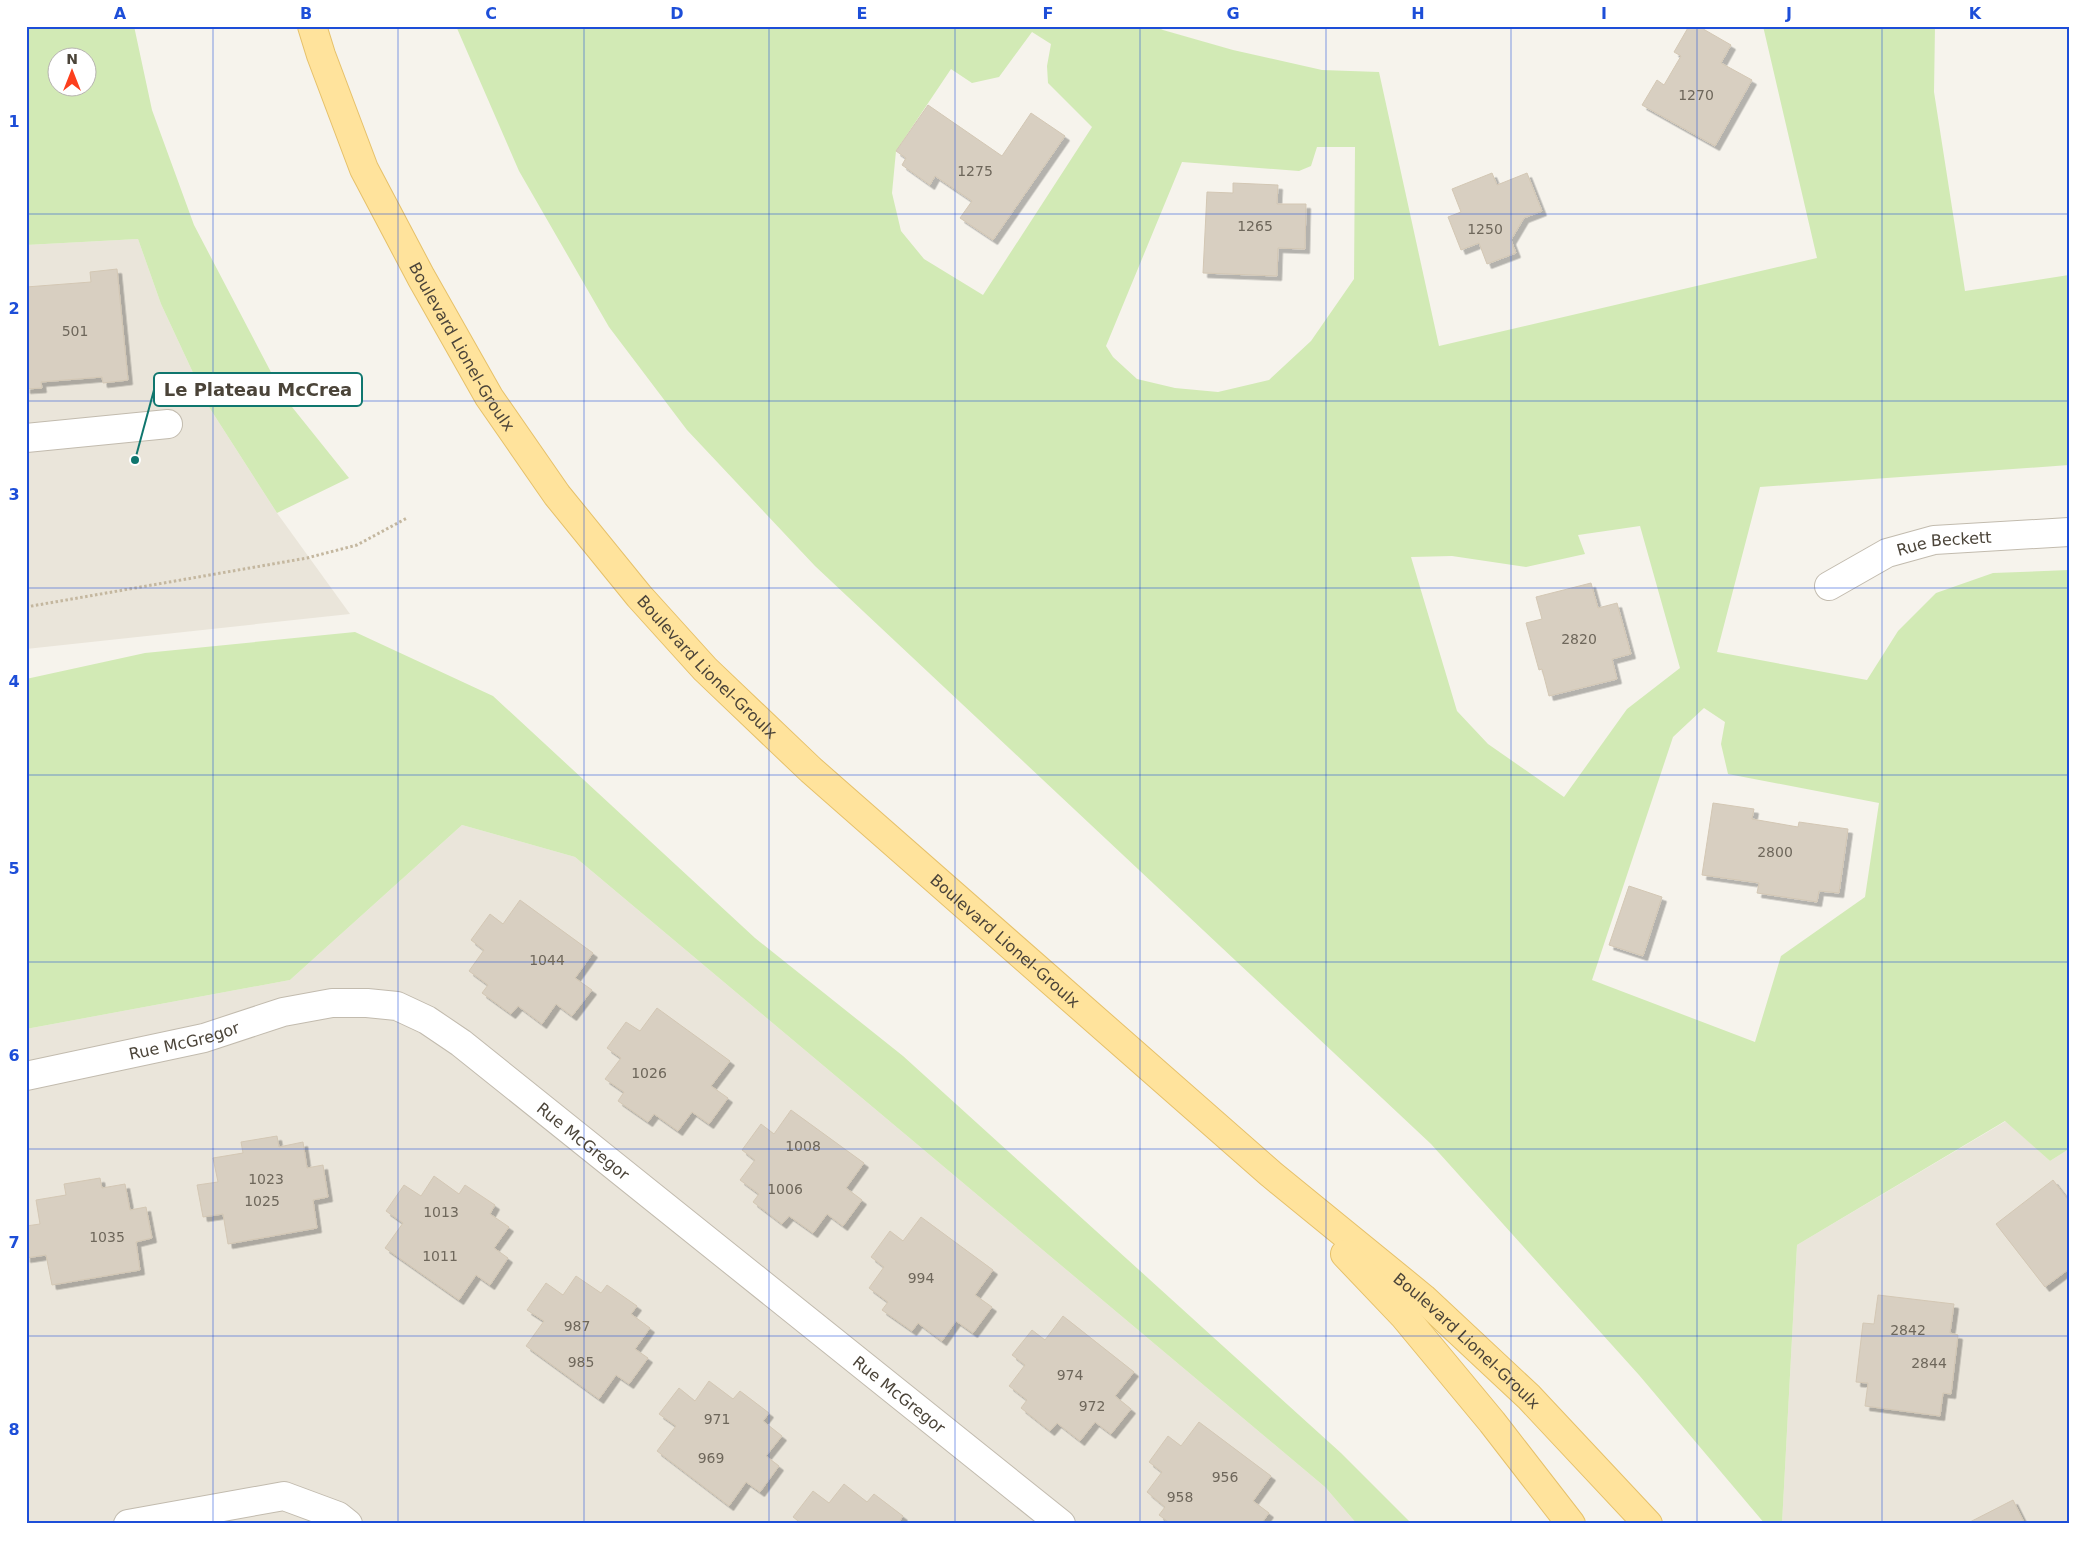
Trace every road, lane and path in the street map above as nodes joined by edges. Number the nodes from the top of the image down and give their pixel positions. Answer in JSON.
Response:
{"nodes":[{"id":1,"x":312,"y":26,"type":"edge"},
{"id":2,"x":168,"y":424,"type":"dead end"},
{"id":3,"x":26,"y":438,"type":"edge"},
{"id":4,"x":407,"y":518,"type":"dead end"},
{"id":5,"x":2069,"y":532,"type":"edge"},
{"id":6,"x":1829,"y":586,"type":"dead end"},
{"id":7,"x":26,"y":607,"type":"edge"},
{"id":8,"x":26,"y":1076,"type":"edge"},
{"id":9,"x":1271,"y":1174,"type":"junction"},
{"id":10,"x":128,"y":1524,"type":"edge"},
{"id":11,"x":348,"y":1524,"type":"edge"},
{"id":12,"x":1061,"y":1524,"type":"edge"},
{"id":13,"x":1571,"y":1524,"type":"edge"},
{"id":14,"x":1648,"y":1524,"type":"edge"}],
"edges":[{"from":1,"to":9,"type":"main road","name":"Boulevard Lionel-Groulx"},
{"from":2,"to":3,"type":"street"},
{"from":4,"to":7,"type":"path"},
{"from":5,"to":6,"type":"street","name":"Rue Beckett"},
{"from":8,"to":12,"type":"street","name":"Rue McGregor"},
{"from":9,"to":13,"type":"main road","name":"Boulevard Lionel-Groulx"},
{"from":9,"to":14,"type":"main road","name":"Boulevard Lionel-Groulx"},
{"from":10,"to":11,"type":"street"}]}
